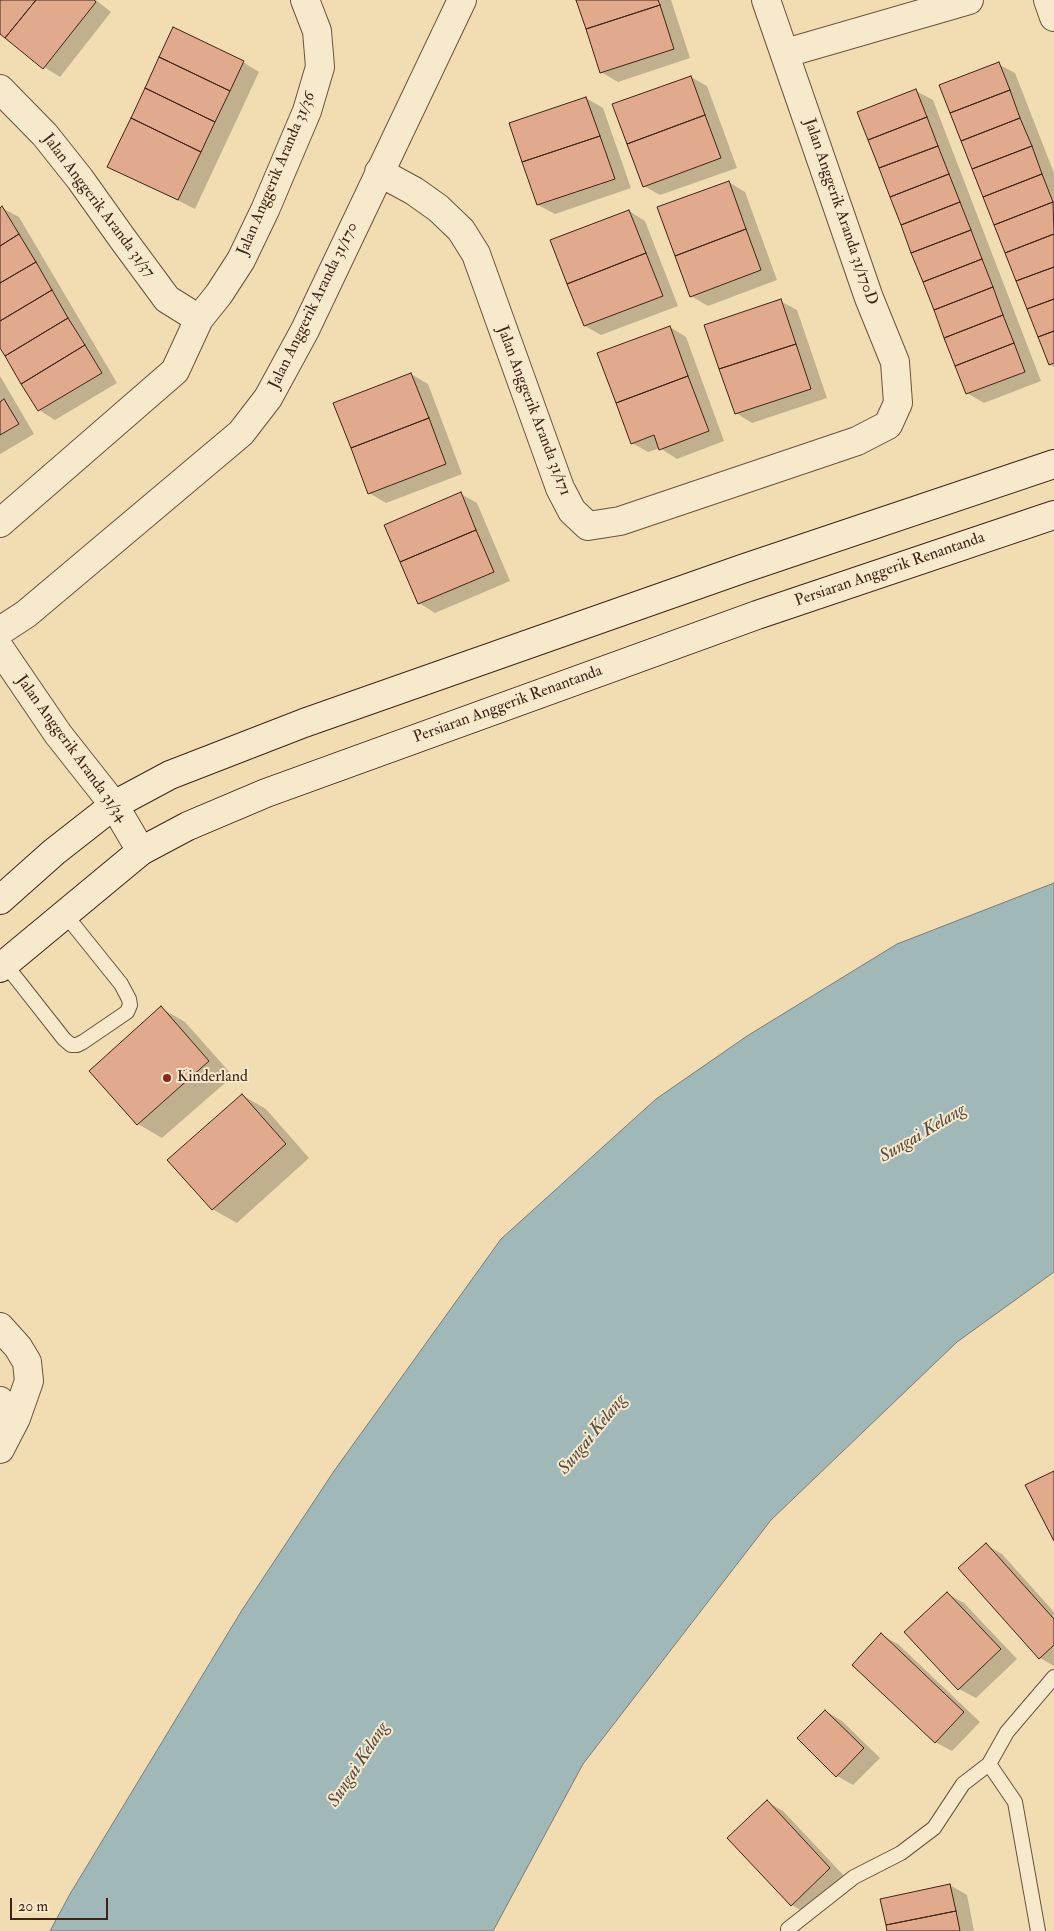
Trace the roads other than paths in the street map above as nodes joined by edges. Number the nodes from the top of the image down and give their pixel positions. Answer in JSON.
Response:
{"nodes":[{"id":1,"x":305,"y":0,"type":"edge"},
{"id":2,"x":462,"y":0,"type":"edge"},
{"id":3,"x":766,"y":0,"type":"edge"},
{"id":4,"x":969,"y":0,"type":"edge"},
{"id":5,"x":1048,"y":0,"type":"edge"},
{"id":6,"x":1054,"y":18,"type":"edge"},
{"id":7,"x":786,"y":54,"type":"junction"},
{"id":8,"x":0,"y":89,"type":"edge"},
{"id":9,"x":379,"y":172,"type":"junction"},
{"id":10,"x":199,"y":319,"type":"junction"},
{"id":11,"x":888,"y":425,"type":"joint"},
{"id":12,"x":1054,"y":464,"type":"edge"},
{"id":13,"x":1054,"y":515,"type":"edge"},
{"id":14,"x":0,"y":523,"type":"edge"},
{"id":15,"x":0,"y":631,"type":"edge"},
{"id":16,"x":0,"y":649,"type":"edge"},
{"id":17,"x":114,"y":805,"type":"junction"},
{"id":18,"x":141,"y":851,"type":"junction"},
{"id":19,"x":0,"y":900,"type":"edge"},
{"id":20,"x":64,"y":914,"type":"junction"},
{"id":21,"x":2,"y":966,"type":"edge"},
{"id":22,"x":0,"y":1327,"type":"edge"},
{"id":23,"x":8,"y":1410,"type":"edge"},
{"id":24,"x":0,"y":1449,"type":"edge"},
{"id":25,"x":1054,"y":1677,"type":"edge"},
{"id":26,"x":989,"y":1764,"type":"junction"},
{"id":27,"x":788,"y":1929,"type":"dead end"},
{"id":28,"x":1038,"y":1931,"type":"edge"}],
"edges":[{"from":1,"to":10,"type":"street","name":"Jalan Anggerik Aranda 31/36"},
{"from":2,"to":9,"type":"street","name":"Jalan Anggerik Aranda 31/170"},
{"from":3,"to":7,"type":"street","name":"Jalan Anggerik Aranda 31/170D"},
{"from":4,"to":7,"type":"street"},
{"from":5,"to":6,"type":"street"},
{"from":7,"to":11,"type":"street","name":"Jalan Anggerik Aranda 31/170D"},
{"from":8,"to":10,"type":"street","name":"Jalan Anggerik Aranda 31/37"},
{"from":9,"to":11,"type":"street","name":"Jalan Anggerik Aranda 31/171"},
{"from":9,"to":15,"type":"street","name":"Jalan Anggerik Aranda 31/170"},
{"from":10,"to":14,"type":"street","name":"Jalan Anggerik Aranda 31/36"},
{"from":12,"to":17,"type":"street"},
{"from":13,"to":18,"type":"street","name":"Persiaran Anggerik Renantanda"},
{"from":16,"to":17,"type":"street","name":"Jalan Anggerik Aranda 31/34"},
{"from":17,"to":18,"type":"street","name":"Jalan Anggerik Aranda 31/34"},
{"from":17,"to":19,"type":"street"},
{"from":18,"to":20,"type":"street","name":"Persiaran Anggerik Renantanda"},
{"from":20,"to":21,"type":"street","name":"Persiaran Anggerik Renantanda"},
{"from":20,"to":21,"type":"lane"},
{"from":22,"to":23,"type":"street"},
{"from":23,"to":24,"type":"street"},
{"from":25,"to":26,"type":"lane"},
{"from":26,"to":27,"type":"lane"},
{"from":26,"to":28,"type":"lane"}]}
